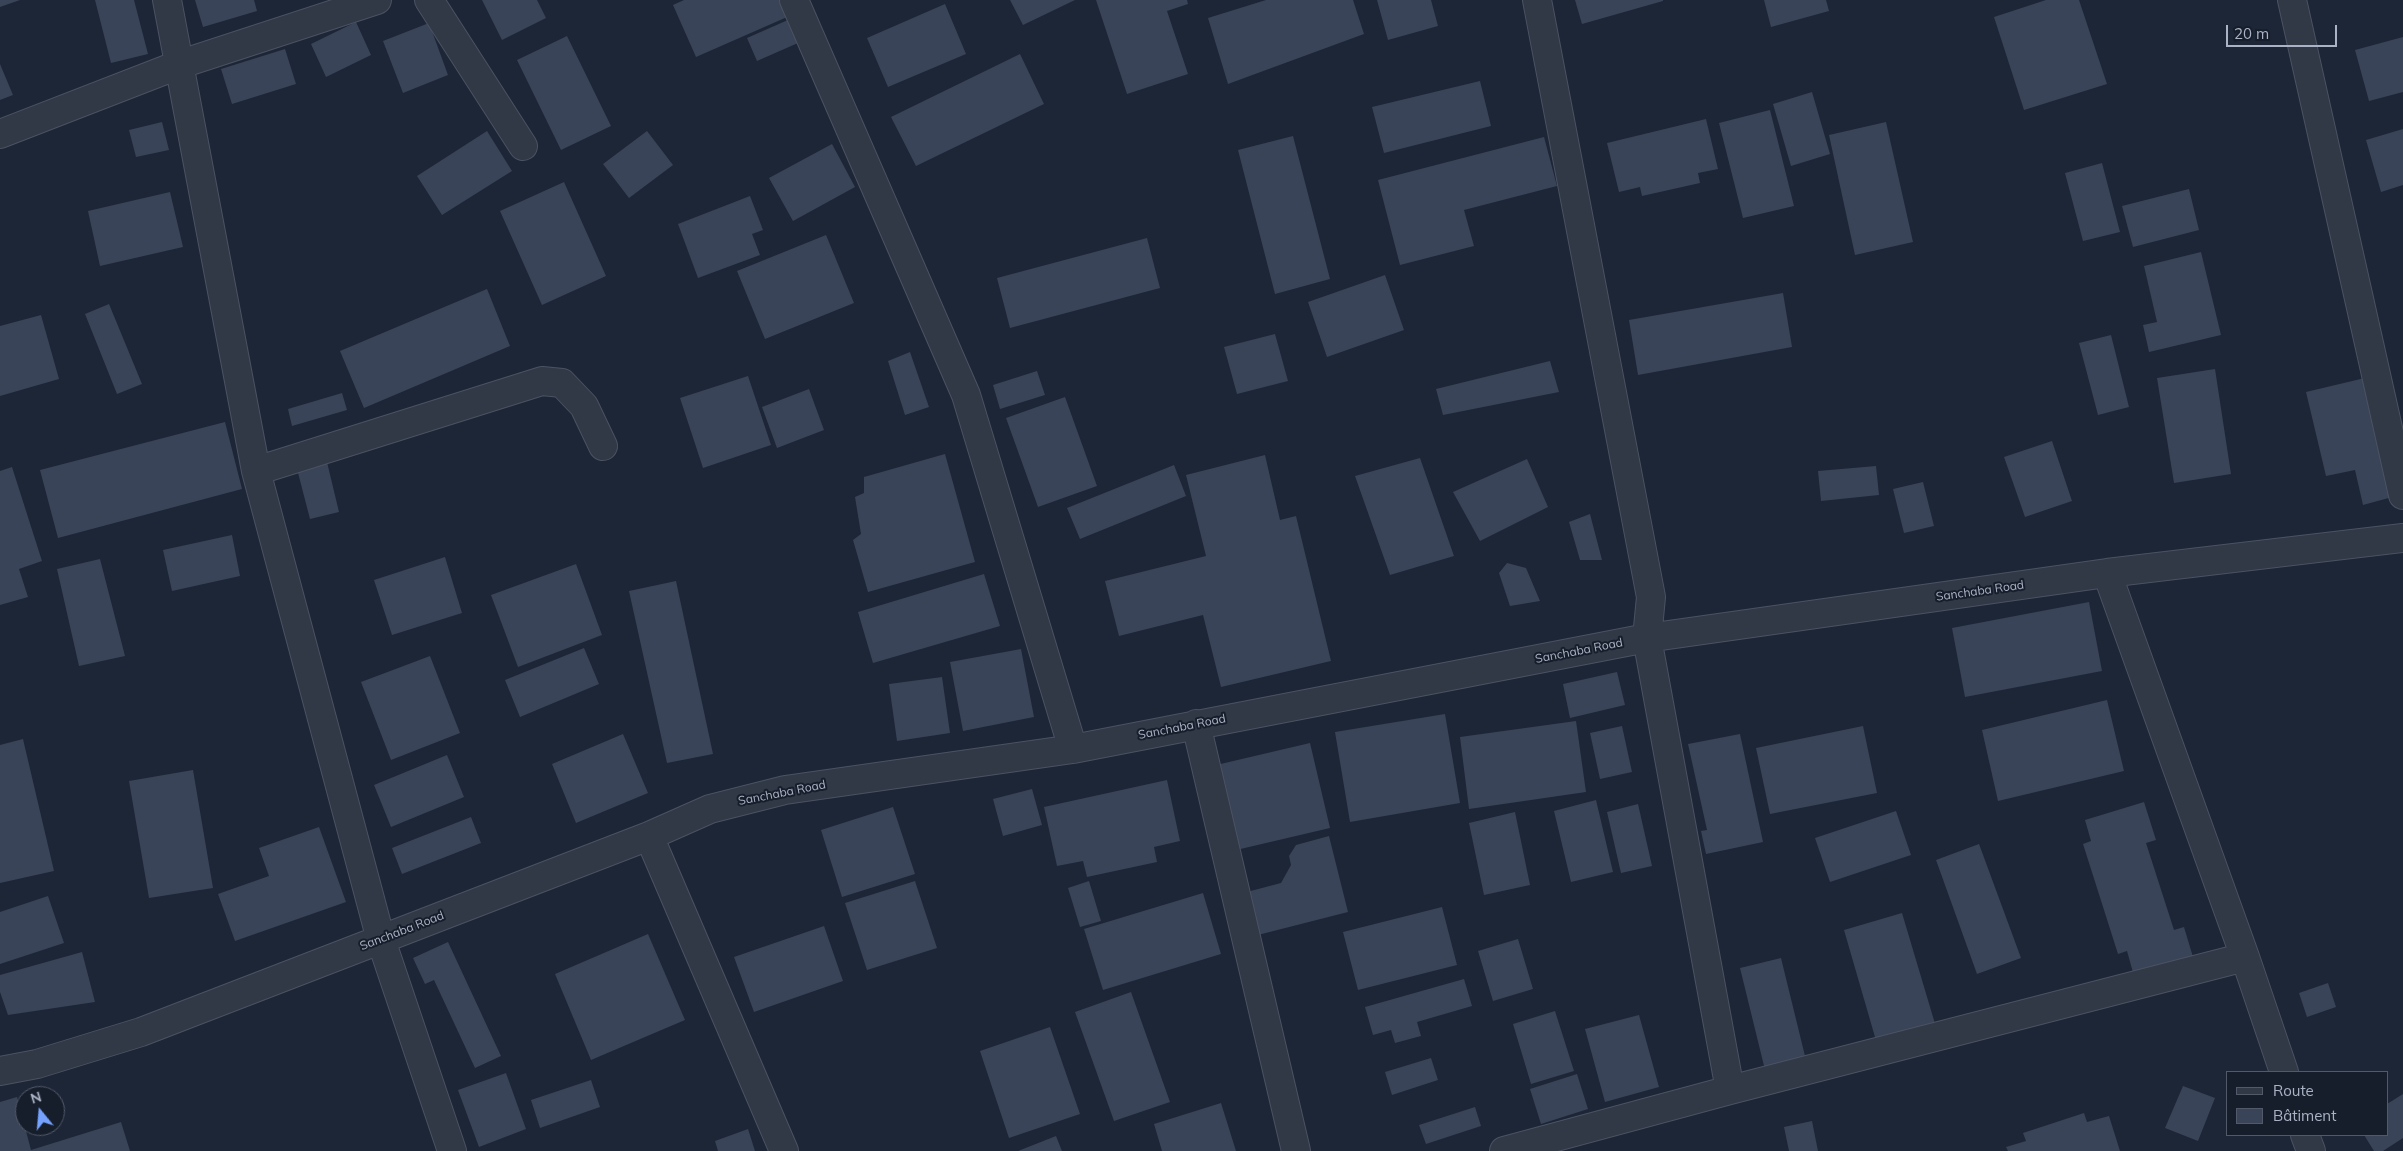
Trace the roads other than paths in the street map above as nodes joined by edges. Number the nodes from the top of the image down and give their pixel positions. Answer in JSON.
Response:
{"nodes":[{"id":1,"x":167,"y":0,"type":"edge"},
{"id":2,"x":377,"y":0,"type":"edge"},
{"id":3,"x":429,"y":0,"type":"edge"},
{"id":4,"x":794,"y":0,"type":"edge"},
{"id":5,"x":1538,"y":0,"type":"edge"},
{"id":6,"x":2292,"y":0,"type":"edge"},
{"id":7,"x":178,"y":65,"type":"junction"},
{"id":8,"x":0,"y":134,"type":"edge"},
{"id":9,"x":524,"y":146,"type":"dead end"},
{"id":10,"x":603,"y":446,"type":"dead end"},
{"id":11,"x":256,"y":471,"type":"junction"},
{"id":12,"x":2403,"y":495,"type":"edge"},
{"id":13,"x":2403,"y":538,"type":"edge"},
{"id":14,"x":2107,"y":573,"type":"junction"},
{"id":15,"x":1647,"y":638,"type":"junction"},
{"id":16,"x":1196,"y":724,"type":"junction"},
{"id":17,"x":1073,"y":749,"type":"junction"},
{"id":18,"x":649,"y":836,"type":"junction"},
{"id":19,"x":381,"y":940,"type":"junction"},
{"id":20,"x":2245,"y":957,"type":"junction"},
{"id":21,"x":0,"y":1070,"type":"edge"},
{"id":22,"x":2284,"y":1071,"type":"edge"},
{"id":23,"x":1730,"y":1090,"type":"junction"},
{"id":24,"x":2305,"y":1136,"type":"edge"},
{"id":25,"x":452,"y":1151,"type":"edge"},
{"id":26,"x":784,"y":1151,"type":"edge"},
{"id":27,"x":1296,"y":1151,"type":"edge"},
{"id":28,"x":1504,"y":1151,"type":"edge"},
{"id":29,"x":2310,"y":1151,"type":"edge"}],
"edges":[{"from":1,"to":7,"type":"street"},
{"from":2,"to":7,"type":"street"},
{"from":3,"to":9,"type":"street"},
{"from":4,"to":17,"type":"street"},
{"from":5,"to":15,"type":"street"},
{"from":6,"to":12,"type":"street"},
{"from":7,"to":8,"type":"street"},
{"from":7,"to":11,"type":"street"},
{"from":10,"to":11,"type":"street"},
{"from":11,"to":19,"type":"street"},
{"from":13,"to":14,"type":"street","name":"Sanchaba Road"},
{"from":14,"to":15,"type":"street","name":"Sanchaba Road"},
{"from":14,"to":20,"type":"street"},
{"from":15,"to":16,"type":"street","name":"Sanchaba Road"},
{"from":15,"to":23,"type":"street"},
{"from":16,"to":17,"type":"street","name":"Sanchaba Road"},
{"from":16,"to":27,"type":"street"},
{"from":17,"to":18,"type":"street","name":"Sanchaba Road"},
{"from":18,"to":19,"type":"street","name":"Sanchaba Road"},
{"from":18,"to":26,"type":"street"},
{"from":19,"to":21,"type":"street","name":"Sanchaba Road"},
{"from":19,"to":25,"type":"street"},
{"from":20,"to":22,"type":"street"},
{"from":20,"to":23,"type":"street"},
{"from":23,"to":28,"type":"street"},
{"from":24,"to":29,"type":"street"}]}
